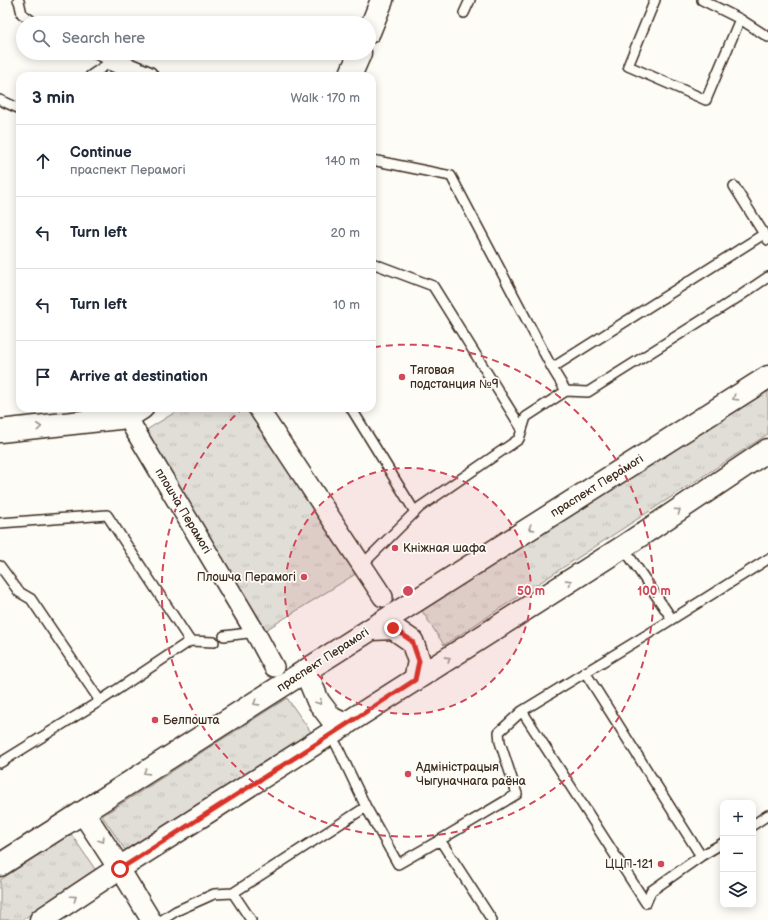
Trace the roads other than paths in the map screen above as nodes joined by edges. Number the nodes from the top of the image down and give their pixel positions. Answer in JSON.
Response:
{"nodes":[{"id":1,"x":18,"y":0,"type":"edge"},
{"id":2,"x":382,"y":0,"type":"edge"},
{"id":3,"x":470,"y":0,"type":"edge"},
{"id":4,"x":655,"y":0,"type":"edge"},
{"id":5,"x":702,"y":0,"type":"edge"},
{"id":6,"x":464,"y":13,"type":"dead end"},
{"id":7,"x":25,"y":16,"type":"edge"},
{"id":8,"x":376,"y":16,"type":"edge"},
{"id":9,"x":740,"y":19,"type":"junction"},
{"id":10,"x":768,"y":37,"type":"edge"},
{"id":11,"x":357,"y":60,"type":"edge"},
{"id":12,"x":112,"y":61,"type":"joint"},
{"id":13,"x":96,"y":72,"type":"edge"},
{"id":14,"x":138,"y":72,"type":"edge"},
{"id":15,"x":352,"y":72,"type":"edge"},
{"id":16,"x":0,"y":100,"type":"edge"},
{"id":17,"x":16,"y":107,"type":"edge"},
{"id":18,"x":376,"y":161,"type":"edge"},
{"id":19,"x":734,"y":186,"type":"dead end"},
{"id":20,"x":766,"y":237,"type":"edge"},
{"id":21,"x":376,"y":265,"type":"edge"},
{"id":22,"x":768,"y":277,"type":"edge"},
{"id":23,"x":552,"y":368,"type":"junction"},
{"id":24,"x":768,"y":377,"type":"edge"},
{"id":25,"x":566,"y":391,"type":"junction"},
{"id":26,"x":129,"y":412,"type":"edge"},
{"id":27,"x":136,"y":412,"type":"edge"},
{"id":28,"x":261,"y":412,"type":"edge"},
{"id":29,"x":353,"y":412,"type":"edge"},
{"id":30,"x":522,"y":429,"type":"junction"},
{"id":31,"x":0,"y":431,"type":"edge"},
{"id":32,"x":768,"y":450,"type":"edge"},
{"id":33,"x":415,"y":512,"type":"junction"},
{"id":34,"x":0,"y":523,"type":"edge"},
{"id":35,"x":623,"y":548,"type":"junction"},
{"id":36,"x":768,"y":559,"type":"edge"},
{"id":37,"x":0,"y":566,"type":"edge"},
{"id":38,"x":362,"y":572,"type":"junction"},
{"id":39,"x":383,"y":597,"type":"dead end"},
{"id":40,"x":672,"y":619,"type":"junction"},
{"id":41,"x":372,"y":629,"type":"junction"},
{"id":42,"x":261,"y":633,"type":"junction"},
{"id":43,"x":224,"y":636,"type":"dead end"},
{"id":44,"x":190,"y":641,"type":"junction"},
{"id":45,"x":214,"y":642,"type":"dead end"},
{"id":46,"x":274,"y":667,"type":"dead end"},
{"id":47,"x":309,"y":669,"type":"junction"},
{"id":48,"x":585,"y":672,"type":"junction"},
{"id":49,"x":415,"y":680,"type":"junction"},
{"id":50,"x":100,"y":701,"type":"junction"},
{"id":51,"x":522,"y":711,"type":"junction"},
{"id":52,"x":337,"y":730,"type":"junction"},
{"id":53,"x":0,"y":763,"type":"edge"},
{"id":54,"x":366,"y":807,"type":"junction"},
{"id":55,"x":83,"y":812,"type":"junction"},
{"id":56,"x":768,"y":815,"type":"edge"},
{"id":57,"x":756,"y":822,"type":"edge"},
{"id":58,"x":440,"y":840,"type":"junction"},
{"id":59,"x":720,"y":845,"type":"edge"},
{"id":60,"x":702,"y":856,"type":"junction"},
{"id":61,"x":0,"y":865,"type":"edge"},
{"id":62,"x":120,"y":869,"type":"junction"},
{"id":63,"x":233,"y":892,"type":"junction"},
{"id":64,"x":41,"y":920,"type":"edge"},
{"id":65,"x":151,"y":920,"type":"edge"},
{"id":66,"x":162,"y":920,"type":"edge"},
{"id":67,"x":251,"y":920,"type":"edge"},
{"id":68,"x":492,"y":920,"type":"edge"}],
"edges":[{"from":1,"to":7,"type":"lane"},
{"from":2,"to":8,"type":"main road"},
{"from":3,"to":6,"type":"lane"},
{"from":4,"to":9,"type":"lane"},
{"from":5,"to":9,"type":"lane"},
{"from":9,"to":10,"type":"lane"},
{"from":11,"to":15,"type":"main road"},
{"from":12,"to":13,"type":"lane"},
{"from":12,"to":14,"type":"street"},
{"from":16,"to":17,"type":"lane"},
{"from":18,"to":23,"type":"lane"},
{"from":19,"to":20,"type":"lane"},
{"from":20,"to":23,"type":"lane"},
{"from":21,"to":30,"type":"lane"},
{"from":22,"to":25,"type":"lane"},
{"from":23,"to":25,"type":"lane"},
{"from":24,"to":41,"type":"main road","name":"праспект Перамогі","one_way":true},
{"from":25,"to":30,"type":"lane"},
{"from":31,"to":26,"type":"main road","one_way":true},
{"from":27,"to":42,"type":"street","name":"плошча Перамогі"},
{"from":28,"to":38,"type":"street"},
{"from":29,"to":33,"type":"lane"},
{"from":30,"to":33,"type":"lane"},
{"from":35,"to":32,"type":"main road","one_way":true},
{"from":33,"to":38,"type":"lane"},
{"from":34,"to":44,"type":"lane"},
{"from":35,"to":40,"type":"lane"},
{"from":49,"to":35,"type":"main road","one_way":true},
{"from":36,"to":40,"type":"lane"},
{"from":37,"to":50,"type":"lane"},
{"from":38,"to":39,"type":"street"},
{"from":40,"to":48,"type":"lane"},
{"from":41,"to":47,"type":"main road","name":"праспект Перамогі"},
{"from":41,"to":49,"type":"main road"},
{"from":42,"to":43,"type":"lane"},
{"from":42,"to":46,"type":"street","name":"плошча Перамогі"},
{"from":44,"to":45,"type":"lane"},
{"from":44,"to":50,"type":"lane"},
{"from":47,"to":52,"type":"main road","one_way":true},
{"from":47,"to":55,"type":"main road","name":"праспект Перамогі","one_way":true},
{"from":48,"to":51,"type":"lane"},
{"from":48,"to":60,"type":"lane"},
{"from":49,"to":52,"type":"main road"},
{"from":50,"to":53,"type":"lane"},
{"from":51,"to":58,"type":"lane"},
{"from":51,"to":60,"type":"lane"},
{"from":52,"to":54,"type":"lane"},
{"from":52,"to":62,"type":"main road"},
{"from":54,"to":58,"type":"lane"},
{"from":54,"to":63,"type":"lane"},
{"from":55,"to":61,"type":"main road","name":"праспект Перамогі"},
{"from":55,"to":62,"type":"main road","one_way":true},
{"from":56,"to":57,"type":"lane"},
{"from":58,"to":68,"type":"lane"},
{"from":59,"to":60,"type":"lane"},
{"from":64,"to":62,"type":"main road","one_way":true},
{"from":62,"to":65,"type":"street"},
{"from":63,"to":66,"type":"lane"},
{"from":63,"to":67,"type":"lane"}]}
